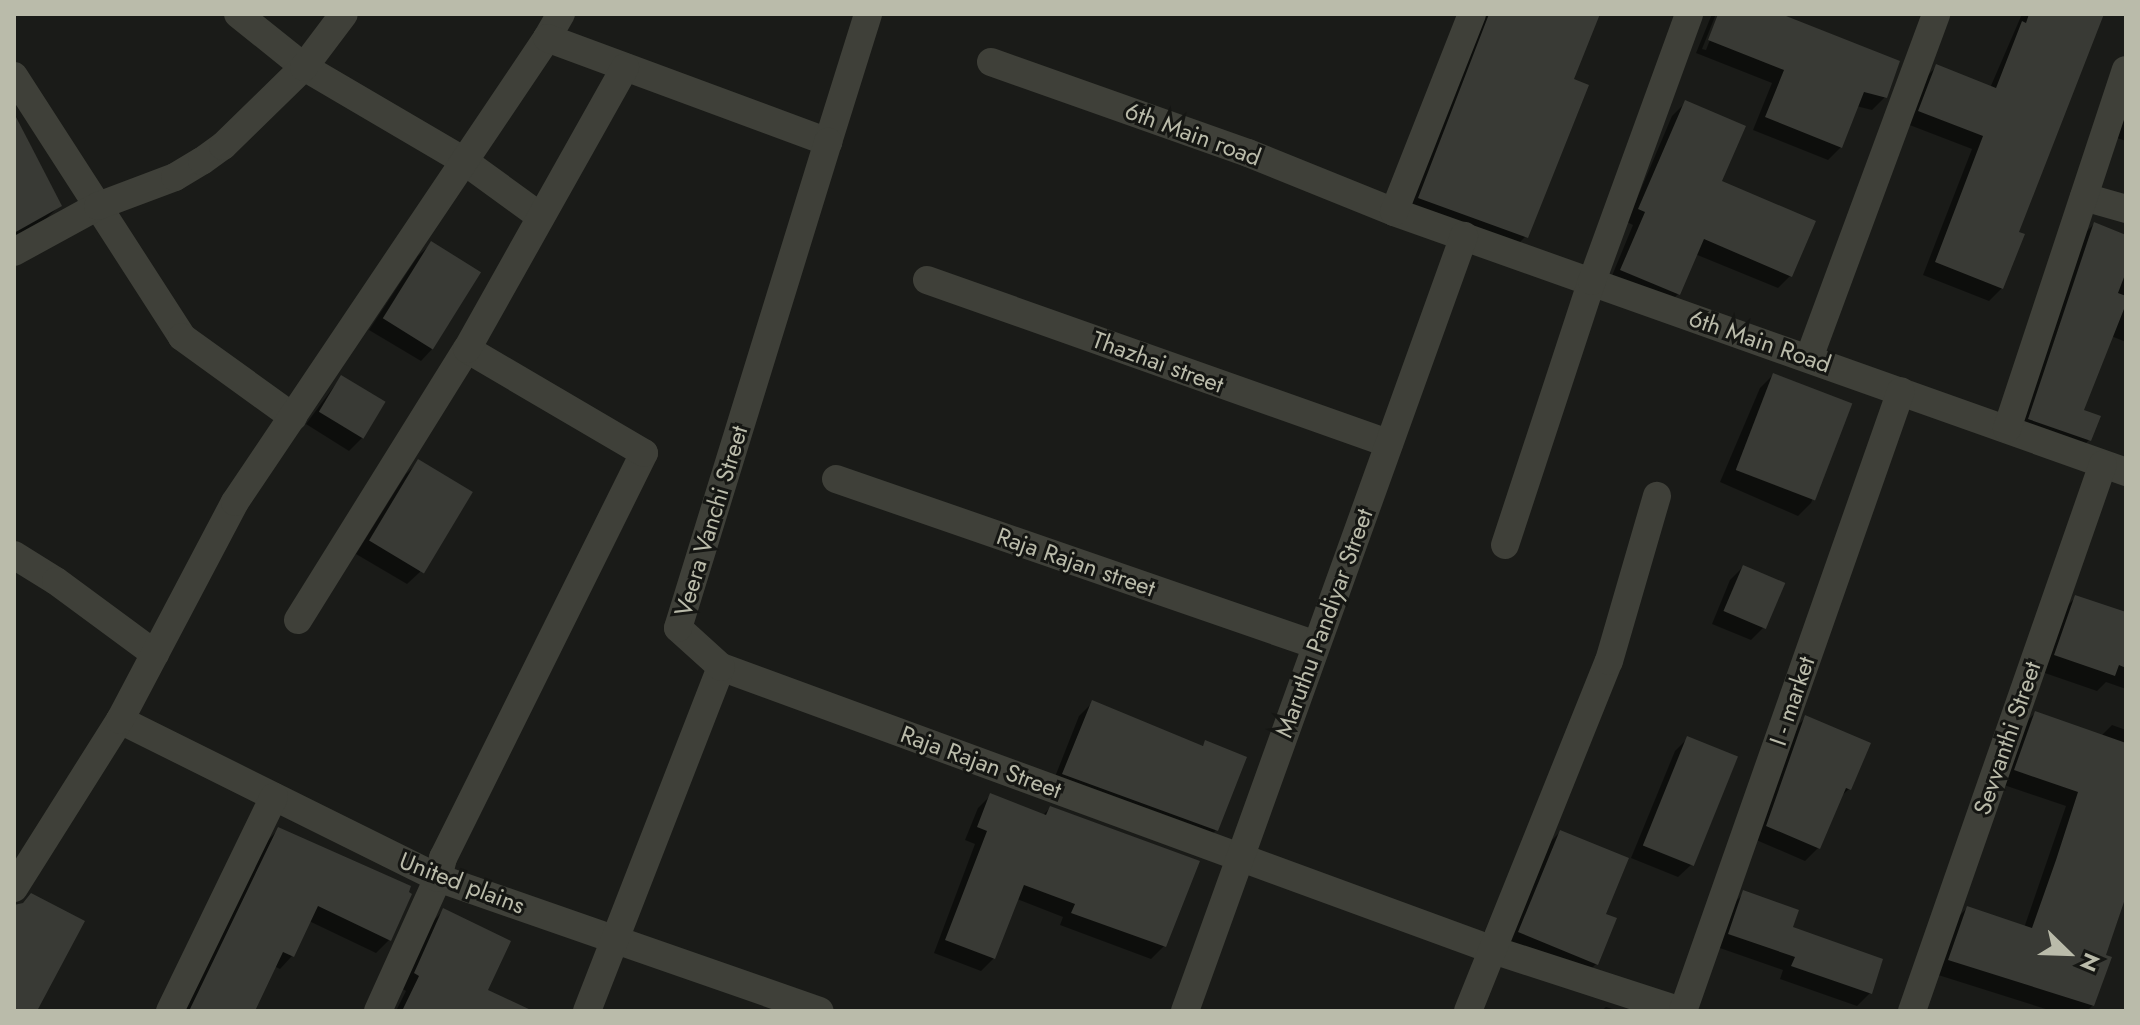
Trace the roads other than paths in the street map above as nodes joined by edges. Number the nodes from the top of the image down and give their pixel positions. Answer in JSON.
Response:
{"nodes":[{"id":1,"x":238,"y":14,"type":"edge"},
{"id":2,"x":344,"y":14,"type":"edge"},
{"id":3,"x":868,"y":14,"type":"edge"},
{"id":4,"x":1472,"y":14,"type":"edge"},
{"id":5,"x":1689,"y":14,"type":"edge"},
{"id":6,"x":1936,"y":14,"type":"edge"},
{"id":7,"x":554,"y":26,"type":"edge"},
{"id":8,"x":991,"y":62,"type":"dead end"},
{"id":9,"x":304,"y":67,"type":"junction"},
{"id":10,"x":625,"y":67,"type":"junction"},
{"id":11,"x":2126,"y":70,"type":"edge"},
{"id":12,"x":14,"y":76,"type":"edge"},
{"id":13,"x":828,"y":142,"type":"junction"},
{"id":14,"x":464,"y":161,"type":"junction"},
{"id":15,"x":2084,"y":197,"type":"junction"},
{"id":16,"x":98,"y":206,"type":"junction"},
{"id":17,"x":2126,"y":209,"type":"edge"},
{"id":18,"x":1394,"y":212,"type":"junction"},
{"id":19,"x":541,"y":217,"type":"junction"},
{"id":20,"x":1464,"y":236,"type":"junction"},
{"id":21,"x":14,"y":252,"type":"edge"},
{"id":22,"x":927,"y":280,"type":"dead end"},
{"id":23,"x":1592,"y":281,"type":"junction"},
{"id":24,"x":467,"y":349,"type":"junction"},
{"id":25,"x":1809,"y":358,"type":"junction"},
{"id":26,"x":1901,"y":391,"type":"junction"},
{"id":27,"x":293,"y":417,"type":"junction"},
{"id":28,"x":2007,"y":429,"type":"junction"},
{"id":29,"x":1389,"y":444,"type":"junction"},
{"id":30,"x":2115,"y":468,"type":"edge"},
{"id":31,"x":836,"y":479,"type":"dead end"},
{"id":32,"x":1657,"y":496,"type":"dead end"},
{"id":33,"x":1505,"y":545,"type":"dead end"},
{"id":34,"x":14,"y":555,"type":"edge"},
{"id":35,"x":298,"y":620,"type":"dead end"},
{"id":36,"x":1316,"y":645,"type":"junction"},
{"id":37,"x":155,"y":654,"type":"junction"},
{"id":38,"x":721,"y":667,"type":"junction"},
{"id":39,"x":120,"y":720,"type":"junction"},
{"id":40,"x":274,"y":797,"type":"junction"},
{"id":41,"x":1241,"y":857,"type":"junction"},
{"id":42,"x":438,"y":878,"type":"junction"},
{"id":43,"x":14,"y":888,"type":"edge"},
{"id":44,"x":615,"y":939,"type":"junction"},
{"id":45,"x":1493,"y":950,"type":"junction"},
{"id":46,"x":802,"y":1007,"type":"edge"},
{"id":47,"x":170,"y":1011,"type":"edge"},
{"id":48,"x":378,"y":1011,"type":"edge"},
{"id":49,"x":587,"y":1011,"type":"edge"},
{"id":50,"x":1185,"y":1011,"type":"edge"},
{"id":51,"x":1468,"y":1011,"type":"edge"},
{"id":52,"x":1682,"y":1011,"type":"edge"},
{"id":53,"x":1912,"y":1011,"type":"edge"}],
"edges":[{"from":1,"to":9,"type":"street"},
{"from":2,"to":9,"type":"street"},
{"from":3,"to":13,"type":"street"},
{"from":4,"to":18,"type":"street"},
{"from":5,"to":23,"type":"street"},
{"from":6,"to":25,"type":"street"},
{"from":7,"to":10,"type":"street"},
{"from":7,"to":14,"type":"street"},
{"from":8,"to":18,"type":"street","name":"6th Main road"},
{"from":9,"to":14,"type":"street"},
{"from":9,"to":16,"type":"street"},
{"from":10,"to":13,"type":"street"},
{"from":10,"to":19,"type":"street"},
{"from":11,"to":15,"type":"street"},
{"from":12,"to":16,"type":"street"},
{"from":13,"to":38,"type":"street","name":"Veera Vanchi Street"},
{"from":14,"to":19,"type":"street"},
{"from":14,"to":27,"type":"street"},
{"from":15,"to":17,"type":"street"},
{"from":15,"to":28,"type":"street"},
{"from":16,"to":21,"type":"street"},
{"from":16,"to":27,"type":"street"},
{"from":18,"to":20,"type":"street","name":"6th Main Road"},
{"from":19,"to":24,"type":"street"},
{"from":20,"to":23,"type":"street","name":"6th Main Road"},
{"from":20,"to":29,"type":"street","name":"Maruthu Pandiyar Street"},
{"from":22,"to":29,"type":"street","name":"Thazhai street"},
{"from":23,"to":25,"type":"street","name":"6th Main Road"},
{"from":23,"to":33,"type":"street"},
{"from":24,"to":35,"type":"street"},
{"from":24,"to":42,"type":"street"},
{"from":25,"to":26,"type":"street","name":"6th Main Road"},
{"from":26,"to":28,"type":"street","name":"6th Main Road"},
{"from":26,"to":52,"type":"street","name":"I - market"},
{"from":27,"to":37,"type":"street"},
{"from":28,"to":30,"type":"street","name":"6th Main Road"},
{"from":29,"to":36,"type":"street","name":"Maruthu Pandiyar Street"},
{"from":30,"to":53,"type":"street","name":"Sevvanthi Street"},
{"from":31,"to":36,"type":"street","name":"Raja Rajan street"},
{"from":32,"to":45,"type":"street"},
{"from":34,"to":37,"type":"street"},
{"from":36,"to":41,"type":"street","name":"Maruthu Pandiyar Street"},
{"from":37,"to":39,"type":"street"},
{"from":38,"to":41,"type":"street","name":"Raja Rajan Street"},
{"from":38,"to":44,"type":"street"},
{"from":39,"to":40,"type":"street","name":"United plains"},
{"from":39,"to":43,"type":"street"},
{"from":40,"to":42,"type":"street","name":"United plains"},
{"from":40,"to":47,"type":"street"},
{"from":41,"to":45,"type":"street","name":"Raja Rajan Street"},
{"from":41,"to":50,"type":"street","name":"Maruthu Pandiyar Street"},
{"from":42,"to":44,"type":"street","name":"United plains"},
{"from":42,"to":48,"type":"street"},
{"from":44,"to":46,"type":"street","name":"United plains"},
{"from":44,"to":49,"type":"street"},
{"from":45,"to":51,"type":"street"},
{"from":45,"to":52,"type":"street"}]}
